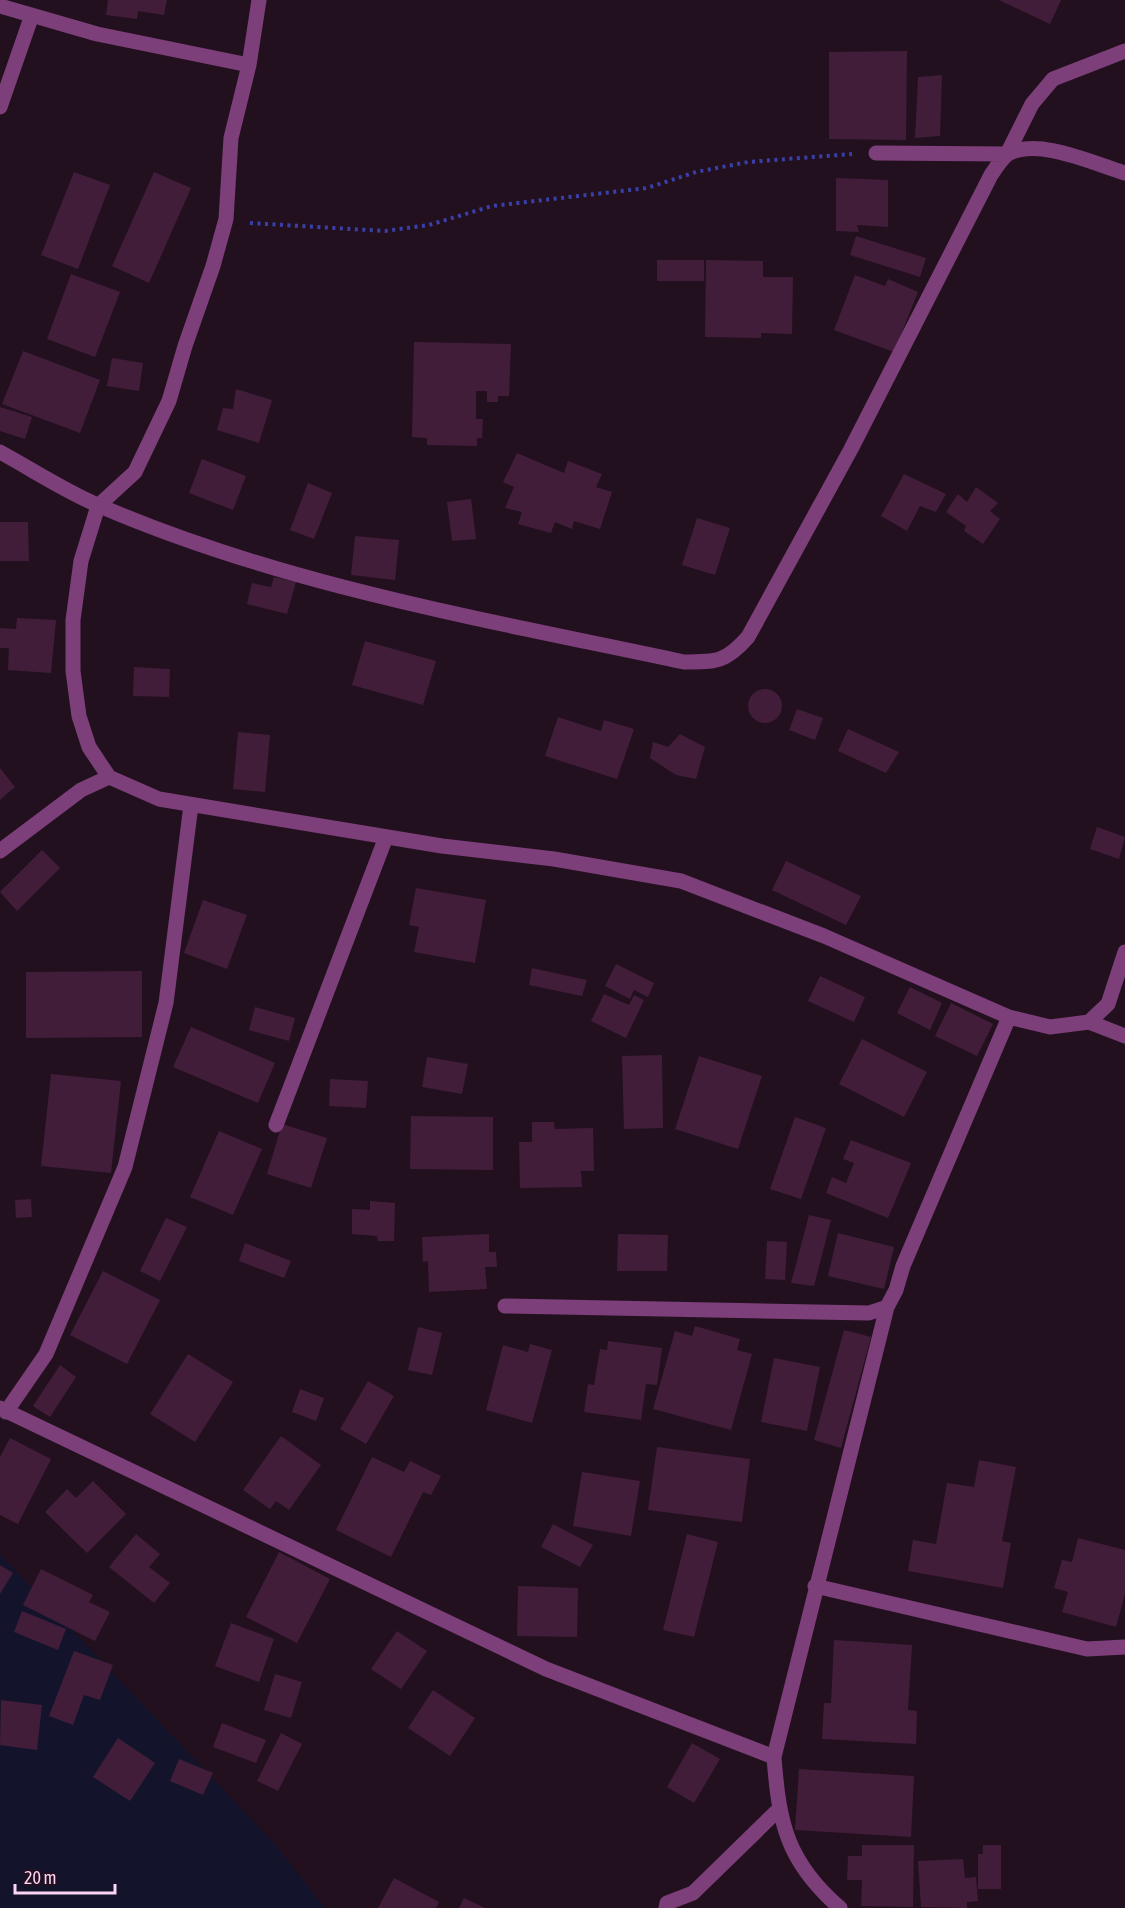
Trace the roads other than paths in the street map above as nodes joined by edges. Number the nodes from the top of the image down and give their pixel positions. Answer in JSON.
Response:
{"nodes":[{"id":1,"x":259,"y":0,"type":"edge"},
{"id":2,"x":0,"y":6,"type":"edge"},
{"id":3,"x":32,"y":15,"type":"junction"},
{"id":4,"x":1125,"y":51,"type":"edge"},
{"id":5,"x":249,"y":65,"type":"junction"},
{"id":6,"x":0,"y":107,"type":"edge"},
{"id":7,"x":876,"y":153,"type":"road end"},
{"id":8,"x":1007,"y":154,"type":"junction"},
{"id":9,"x":1125,"y":173,"type":"edge"},
{"id":10,"x":0,"y":452,"type":"edge"},
{"id":11,"x":98,"y":506,"type":"junction"},
{"id":12,"x":110,"y":777,"type":"junction"},
{"id":13,"x":190,"y":805,"type":"junction"},
{"id":14,"x":386,"y":837,"type":"junction"},
{"id":15,"x":0,"y":851,"type":"edge"},
{"id":16,"x":1125,"y":952,"type":"edge"},
{"id":17,"x":1009,"y":1017,"type":"junction"},
{"id":18,"x":1089,"y":1022,"type":"junction"},
{"id":19,"x":1125,"y":1036,"type":"edge"},
{"id":20,"x":276,"y":1125,"type":"dead end"},
{"id":21,"x":505,"y":1305,"type":"dead end"},
{"id":22,"x":886,"y":1307,"type":"junction"},
{"id":23,"x":3,"y":1410,"type":"edge"},
{"id":24,"x":815,"y":1586,"type":"junction"},
{"id":25,"x":1125,"y":1647,"type":"edge"},
{"id":26,"x":774,"y":1757,"type":"junction"},
{"id":27,"x":778,"y":1810,"type":"junction"},
{"id":28,"x":666,"y":1908,"type":"edge"},
{"id":29,"x":840,"y":1908,"type":"edge"}],
"edges":[{"from":1,"to":5,"type":"street"},
{"from":2,"to":3,"type":"street"},
{"from":3,"to":5,"type":"street"},
{"from":3,"to":6,"type":"street"},
{"from":4,"to":8,"type":"street"},
{"from":5,"to":11,"type":"street"},
{"from":7,"to":8,"type":"street"},
{"from":8,"to":9,"type":"street"},
{"from":8,"to":11,"type":"street"},
{"from":10,"to":11,"type":"street"},
{"from":11,"to":12,"type":"street"},
{"from":12,"to":13,"type":"street"},
{"from":12,"to":15,"type":"street"},
{"from":13,"to":14,"type":"street"},
{"from":13,"to":23,"type":"street"},
{"from":14,"to":17,"type":"street"},
{"from":14,"to":20,"type":"street"},
{"from":16,"to":18,"type":"street"},
{"from":17,"to":18,"type":"street"},
{"from":17,"to":22,"type":"street"},
{"from":18,"to":19,"type":"street"},
{"from":21,"to":22,"type":"street"},
{"from":22,"to":24,"type":"street"},
{"from":23,"to":26,"type":"street"},
{"from":24,"to":25,"type":"street"},
{"from":24,"to":26,"type":"street"},
{"from":26,"to":27,"type":"street"},
{"from":27,"to":28,"type":"street"},
{"from":27,"to":29,"type":"street"}]}
